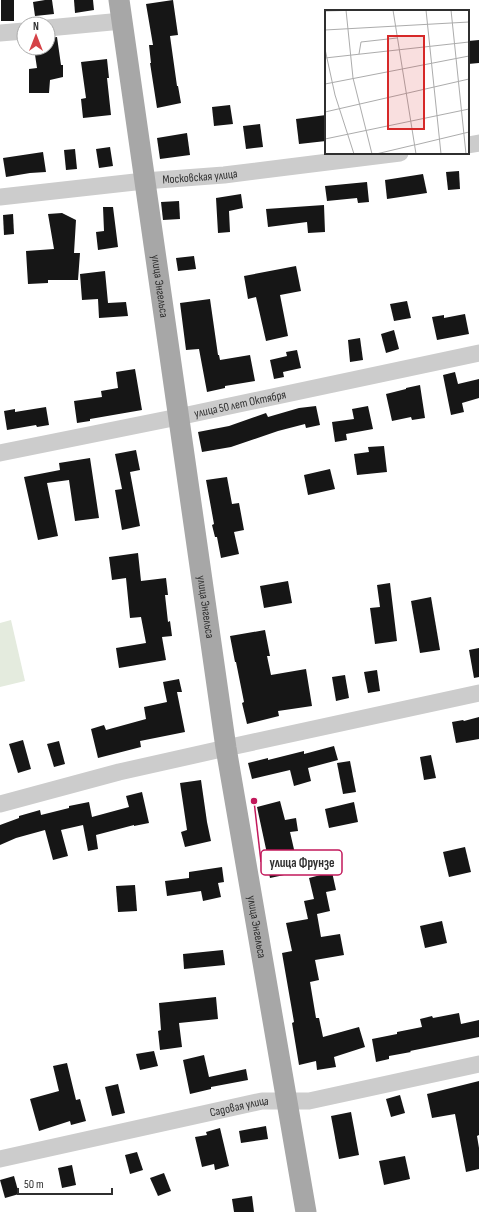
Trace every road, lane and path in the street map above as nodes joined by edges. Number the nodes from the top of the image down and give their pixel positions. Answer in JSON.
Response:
{"nodes":[{"id":1,"x":119,"y":0,"type":"edge"},
{"id":2,"x":122,"y":21,"type":"junction"},
{"id":3,"x":56,"y":27,"type":"edge"},
{"id":4,"x":16,"y":32,"type":"edge"},
{"id":5,"x":0,"y":33,"type":"edge"},
{"id":6,"x":479,"y":143,"type":"edge"},
{"id":7,"x":469,"y":145,"type":"edge"},
{"id":8,"x":392,"y":154,"type":"edge"},
{"id":9,"x":144,"y":181,"type":"junction"},
{"id":10,"x":0,"y":197,"type":"edge"},
{"id":11,"x":479,"y":353,"type":"edge"},
{"id":12,"x":178,"y":417,"type":"junction"},
{"id":13,"x":0,"y":454,"type":"edge"},
{"id":14,"x":479,"y":693,"type":"edge"},
{"id":15,"x":226,"y":748,"type":"junction"},
{"id":16,"x":0,"y":804,"type":"edge"},
{"id":17,"x":479,"y":1064,"type":"edge"},
{"id":18,"x":287,"y":1102,"type":"junction"},
{"id":19,"x":0,"y":1159,"type":"edge"},
{"id":20,"x":306,"y":1212,"type":"edge"}],
"edges":[{"from":1,"to":2,"type":"main road","name":"улица Энгельса"},
{"from":2,"to":3,"type":"street"},
{"from":2,"to":9,"type":"main road","name":"улица Энгельса"},
{"from":4,"to":5,"type":"street"},
{"from":6,"to":7,"type":"street"},
{"from":8,"to":9,"type":"street","name":"Московская улица"},
{"from":9,"to":10,"type":"street","name":"Московская улица"},
{"from":9,"to":12,"type":"main road","name":"улица Энгельса"},
{"from":11,"to":12,"type":"street","name":"улица 50 лет Октября"},
{"from":12,"to":13,"type":"street","name":"улица 50 лет Октября"},
{"from":12,"to":15,"type":"main road","name":"улица Энгельса"},
{"from":14,"to":15,"type":"street"},
{"from":15,"to":16,"type":"street"},
{"from":15,"to":18,"type":"main road","name":"улица Энгельса"},
{"from":17,"to":18,"type":"street","name":"Садовая улица"},
{"from":18,"to":19,"type":"street","name":"Садовая улица"},
{"from":18,"to":20,"type":"main road","name":"улица Энгельса"}]}
